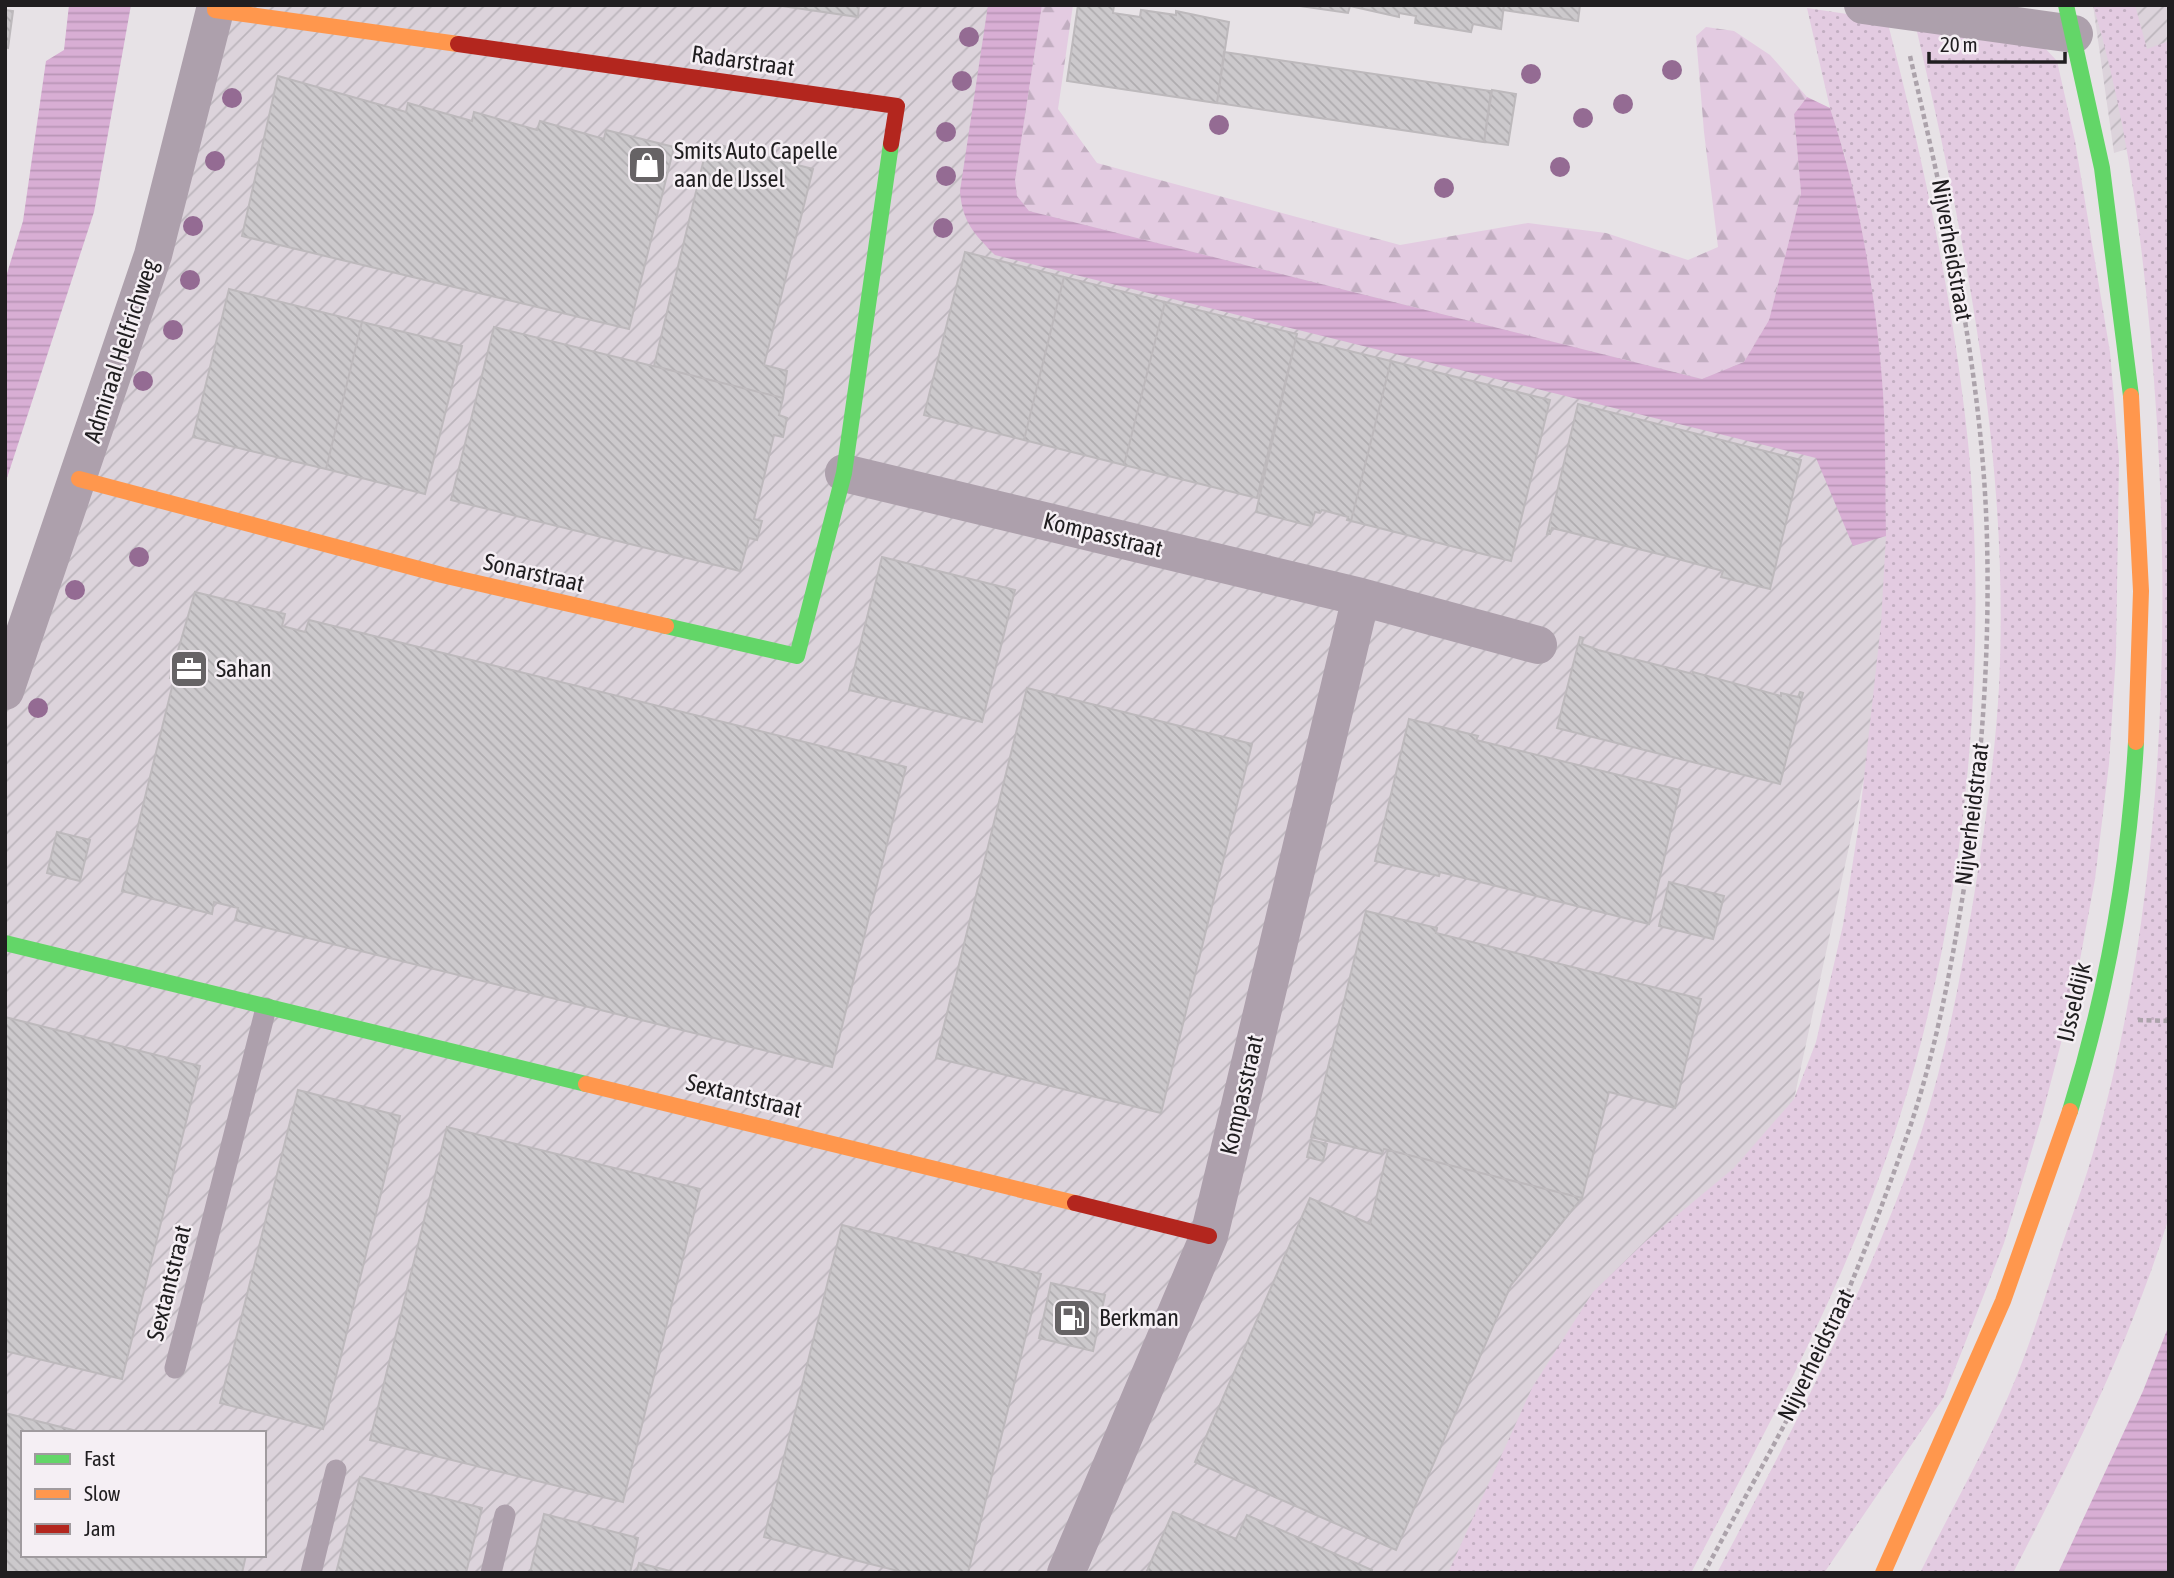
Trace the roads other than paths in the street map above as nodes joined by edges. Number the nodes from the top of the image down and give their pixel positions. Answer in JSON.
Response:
{"nodes":[{"id":1,"x":215,"y":7,"type":"edge"},
{"id":2,"x":1882,"y":8,"type":"edge"},
{"id":3,"x":2070,"y":20,"type":"edge"},
{"id":4,"x":844,"y":473,"type":"junction"},
{"id":5,"x":79,"y":479,"type":"junction"},
{"id":6,"x":1361,"y":597,"type":"junction"},
{"id":7,"x":1538,"y":645,"type":"dead end"},
{"id":8,"x":5,"y":691,"type":"edge"},
{"id":9,"x":5,"y":943,"type":"edge"},
{"id":10,"x":266,"y":1008,"type":"junction"},
{"id":11,"x":1209,"y":1236,"type":"junction"},
{"id":12,"x":175,"y":1368,"type":"dead end"},
{"id":13,"x":336,"y":1470,"type":"dead end"},
{"id":14,"x":505,"y":1515,"type":"dead end"},
{"id":15,"x":311,"y":1573,"type":"edge"},
{"id":16,"x":491,"y":1573,"type":"edge"},
{"id":17,"x":1066,"y":1573,"type":"edge"},
{"id":18,"x":1883,"y":1573,"type":"edge"}],
"edges":[{"from":1,"to":4,"type":"street","name":"Radarstraat"},
{"from":1,"to":5,"type":"street","name":"Admiraal Helfrichweg"},
{"from":2,"to":3,"type":"street"},
{"from":3,"to":18,"type":"street","name":"IJsseldijk"},
{"from":4,"to":5,"type":"street","name":"Sonarstraat"},
{"from":4,"to":6,"type":"street","name":"Kompasstraat"},
{"from":5,"to":8,"type":"street","name":"Admiraal Helfrichweg"},
{"from":6,"to":7,"type":"street","name":"Kompasstraat"},
{"from":6,"to":11,"type":"street","name":"Kompasstraat"},
{"from":9,"to":10,"type":"street","name":"Sextantstraat"},
{"from":10,"to":11,"type":"street","name":"Sextantstraat"},
{"from":10,"to":12,"type":"lane","name":"Sextantstraat"},
{"from":11,"to":17,"type":"street","name":"Kompasstraat"},
{"from":13,"to":15,"type":"lane"},
{"from":14,"to":16,"type":"lane"}]}
